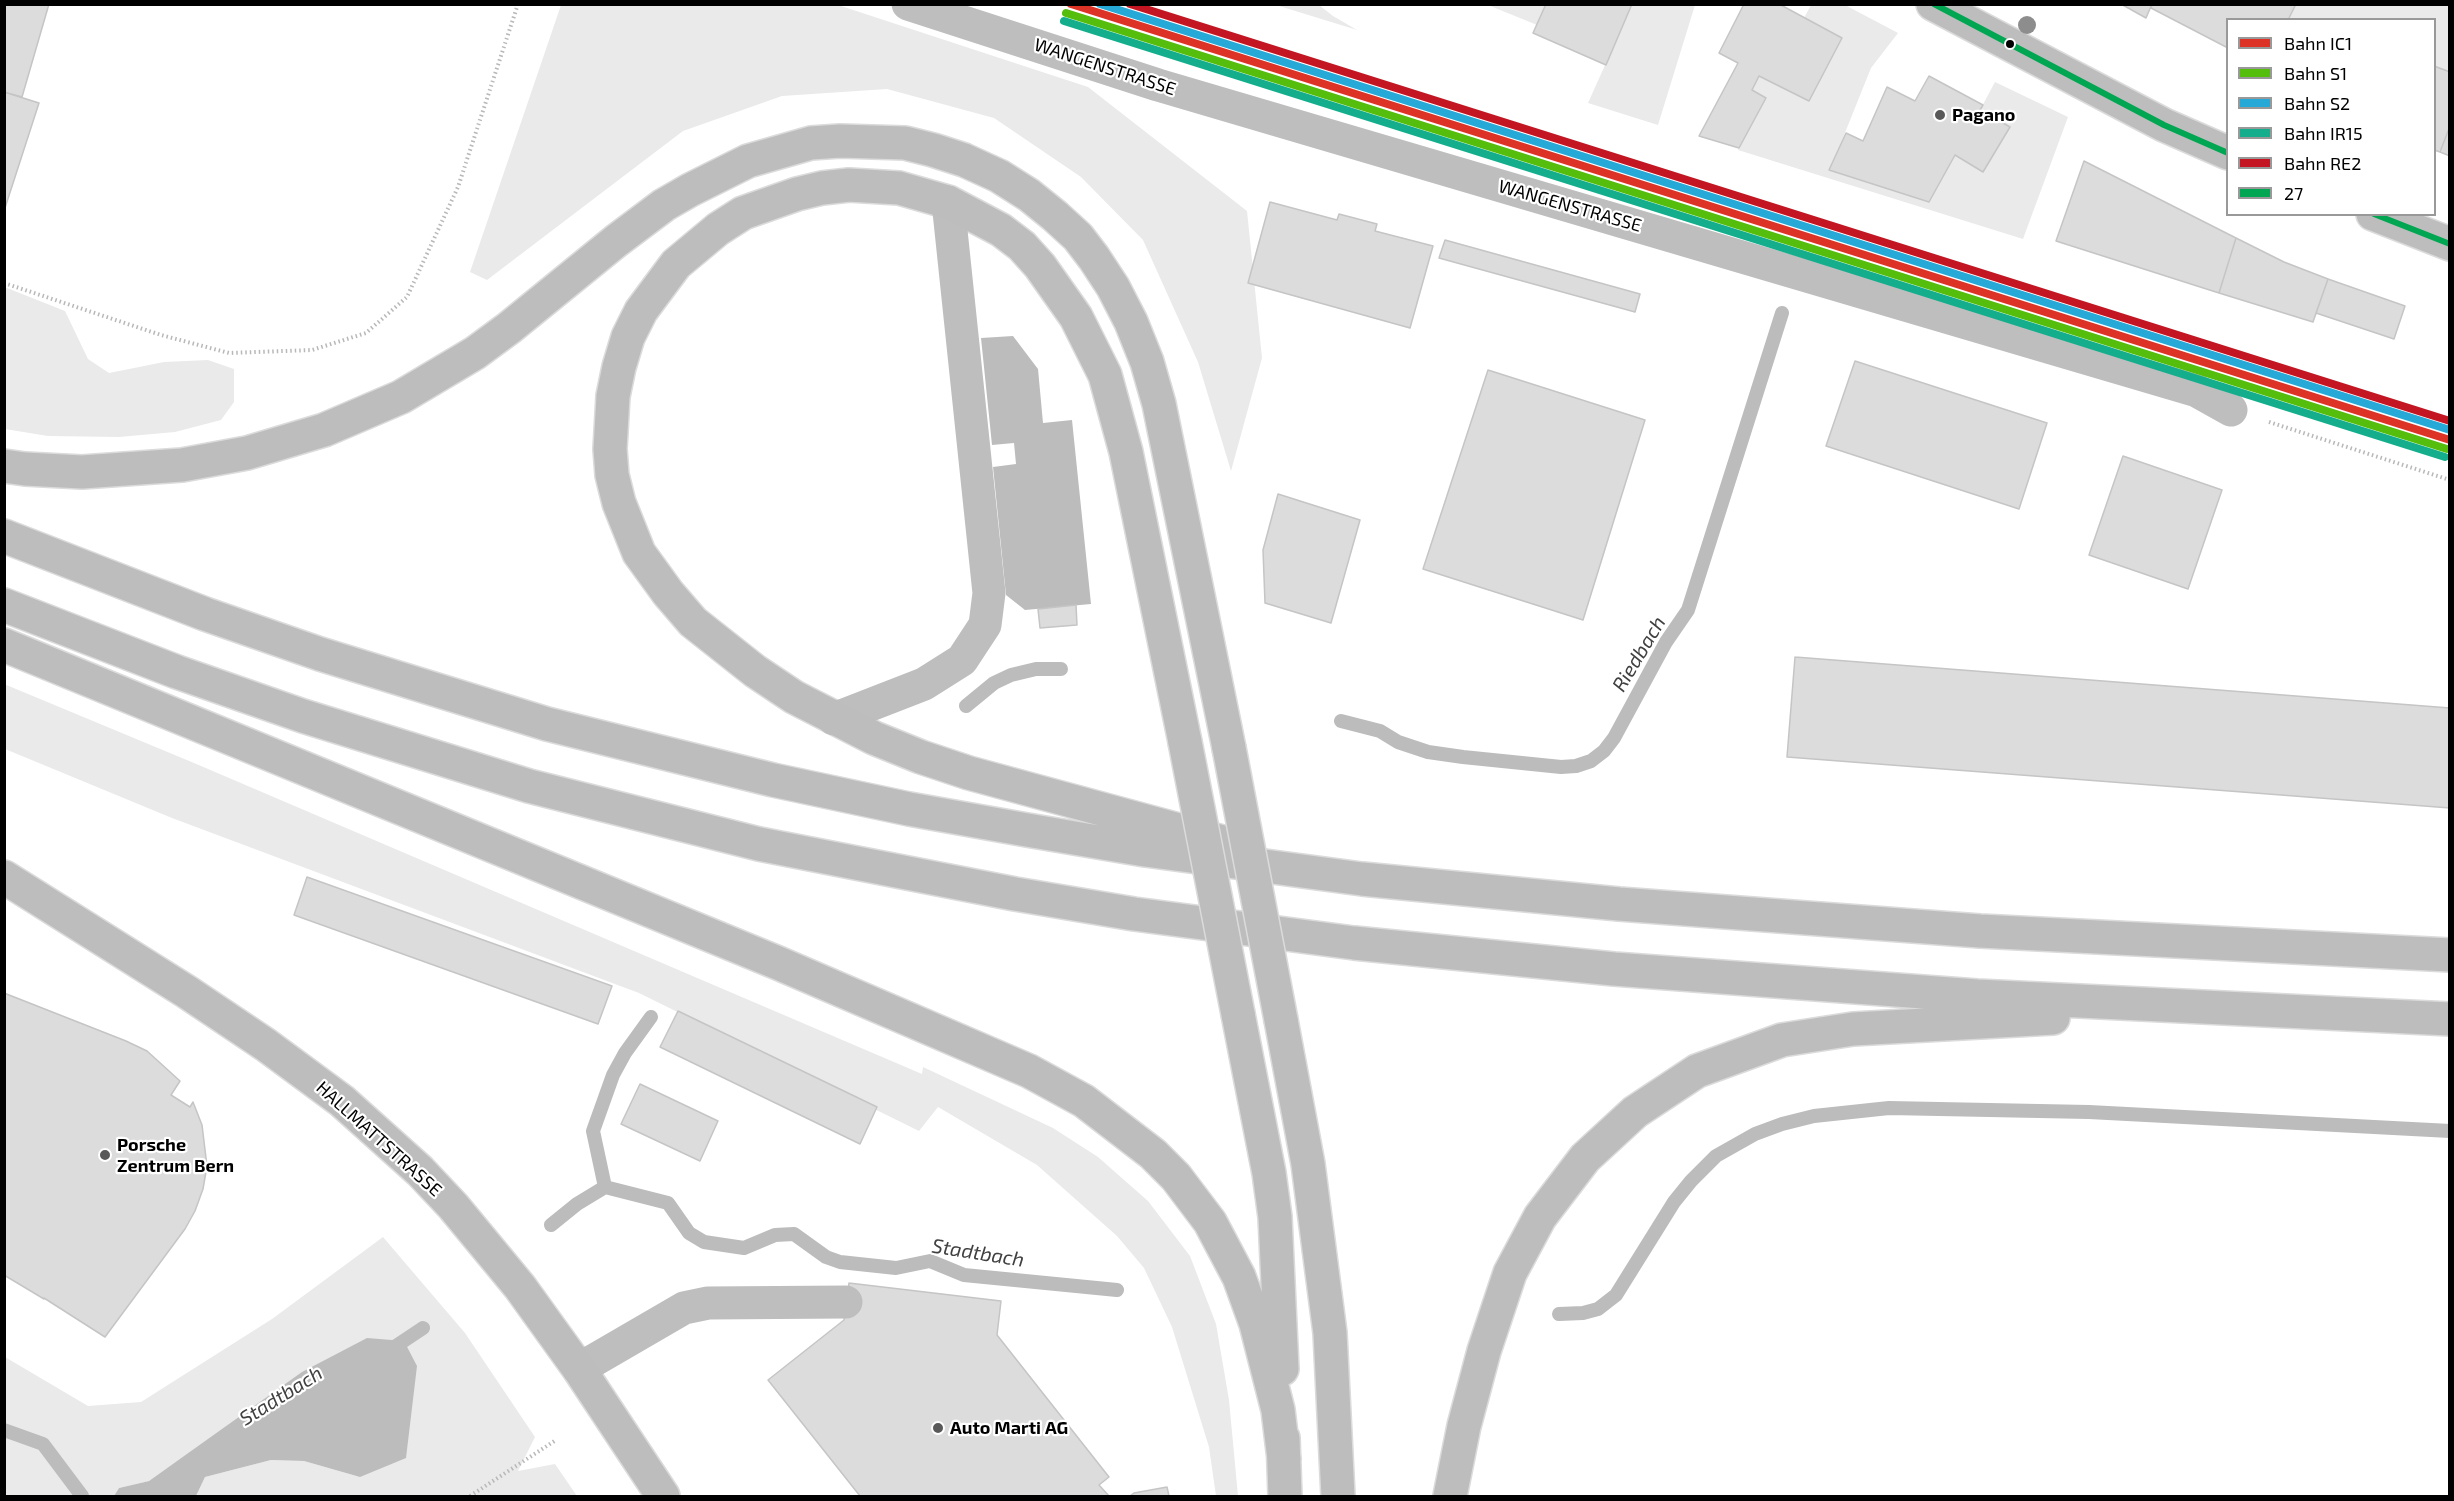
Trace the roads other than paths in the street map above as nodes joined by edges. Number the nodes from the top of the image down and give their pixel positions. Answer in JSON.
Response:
{"nodes":[{"id":1,"x":908,"y":4,"type":"edge"},
{"id":2,"x":1936,"y":5,"type":"edge"},
{"id":3,"x":2226,"y":152,"type":"edge"},
{"id":4,"x":948,"y":202,"type":"junction"},
{"id":5,"x":2378,"y":216,"type":"edge"},
{"id":6,"x":2450,"y":244,"type":"edge"},
{"id":7,"x":2231,"y":410,"type":"road end"},
{"id":8,"x":4,"y":466,"type":"edge"},
{"id":9,"x":4,"y":536,"type":"edge"},
{"id":10,"x":4,"y":605,"type":"edge"},
{"id":11,"x":4,"y":645,"type":"edge"},
{"id":12,"x":834,"y":718,"type":"junction"},
{"id":13,"x":4,"y":877,"type":"edge"},
{"id":14,"x":1362,"y":879,"type":"junction"},
{"id":15,"x":2450,"y":955,"type":"edge"},
{"id":16,"x":2219,"y":1008,"type":"junction"},
{"id":17,"x":2450,"y":1019,"type":"edge"},
{"id":18,"x":846,"y":1302,"type":"dead end"},
{"id":19,"x":579,"y":1369,"type":"junction"},
{"id":20,"x":1284,"y":1459,"type":"junction"},
{"id":21,"x":663,"y":1497,"type":"edge"},
{"id":22,"x":1285,"y":1497,"type":"edge"},
{"id":23,"x":1338,"y":1497,"type":"edge"},
{"id":24,"x":1450,"y":1497,"type":"edge"}],
"edges":[{"from":1,"to":7,"type":"lane","name":"WANGENSTRASSE"},
{"from":2,"to":3,"type":"main road"},
{"from":4,"to":12,"type":"lane"},
{"from":4,"to":12,"type":"main road"},
{"from":4,"to":20,"type":"main road","bridge":true},
{"from":5,"to":6,"type":"main road"},
{"from":8,"to":23,"type":"main road","bridge":true},
{"from":9,"to":14,"type":"main road"},
{"from":10,"to":16,"type":"main road"},
{"from":11,"to":20,"type":"main road"},
{"from":12,"to":14,"type":"main road"},
{"from":13,"to":19,"type":"main road","name":"HALLMATTSTRASSE"},
{"from":14,"to":15,"type":"main road"},
{"from":16,"to":17,"type":"main road"},
{"from":16,"to":24,"type":"main road"},
{"from":18,"to":19,"type":"lane"},
{"from":19,"to":21,"type":"main road","name":"HALLMATTSTRASSE"},
{"from":20,"to":22,"type":"main road"}]}
